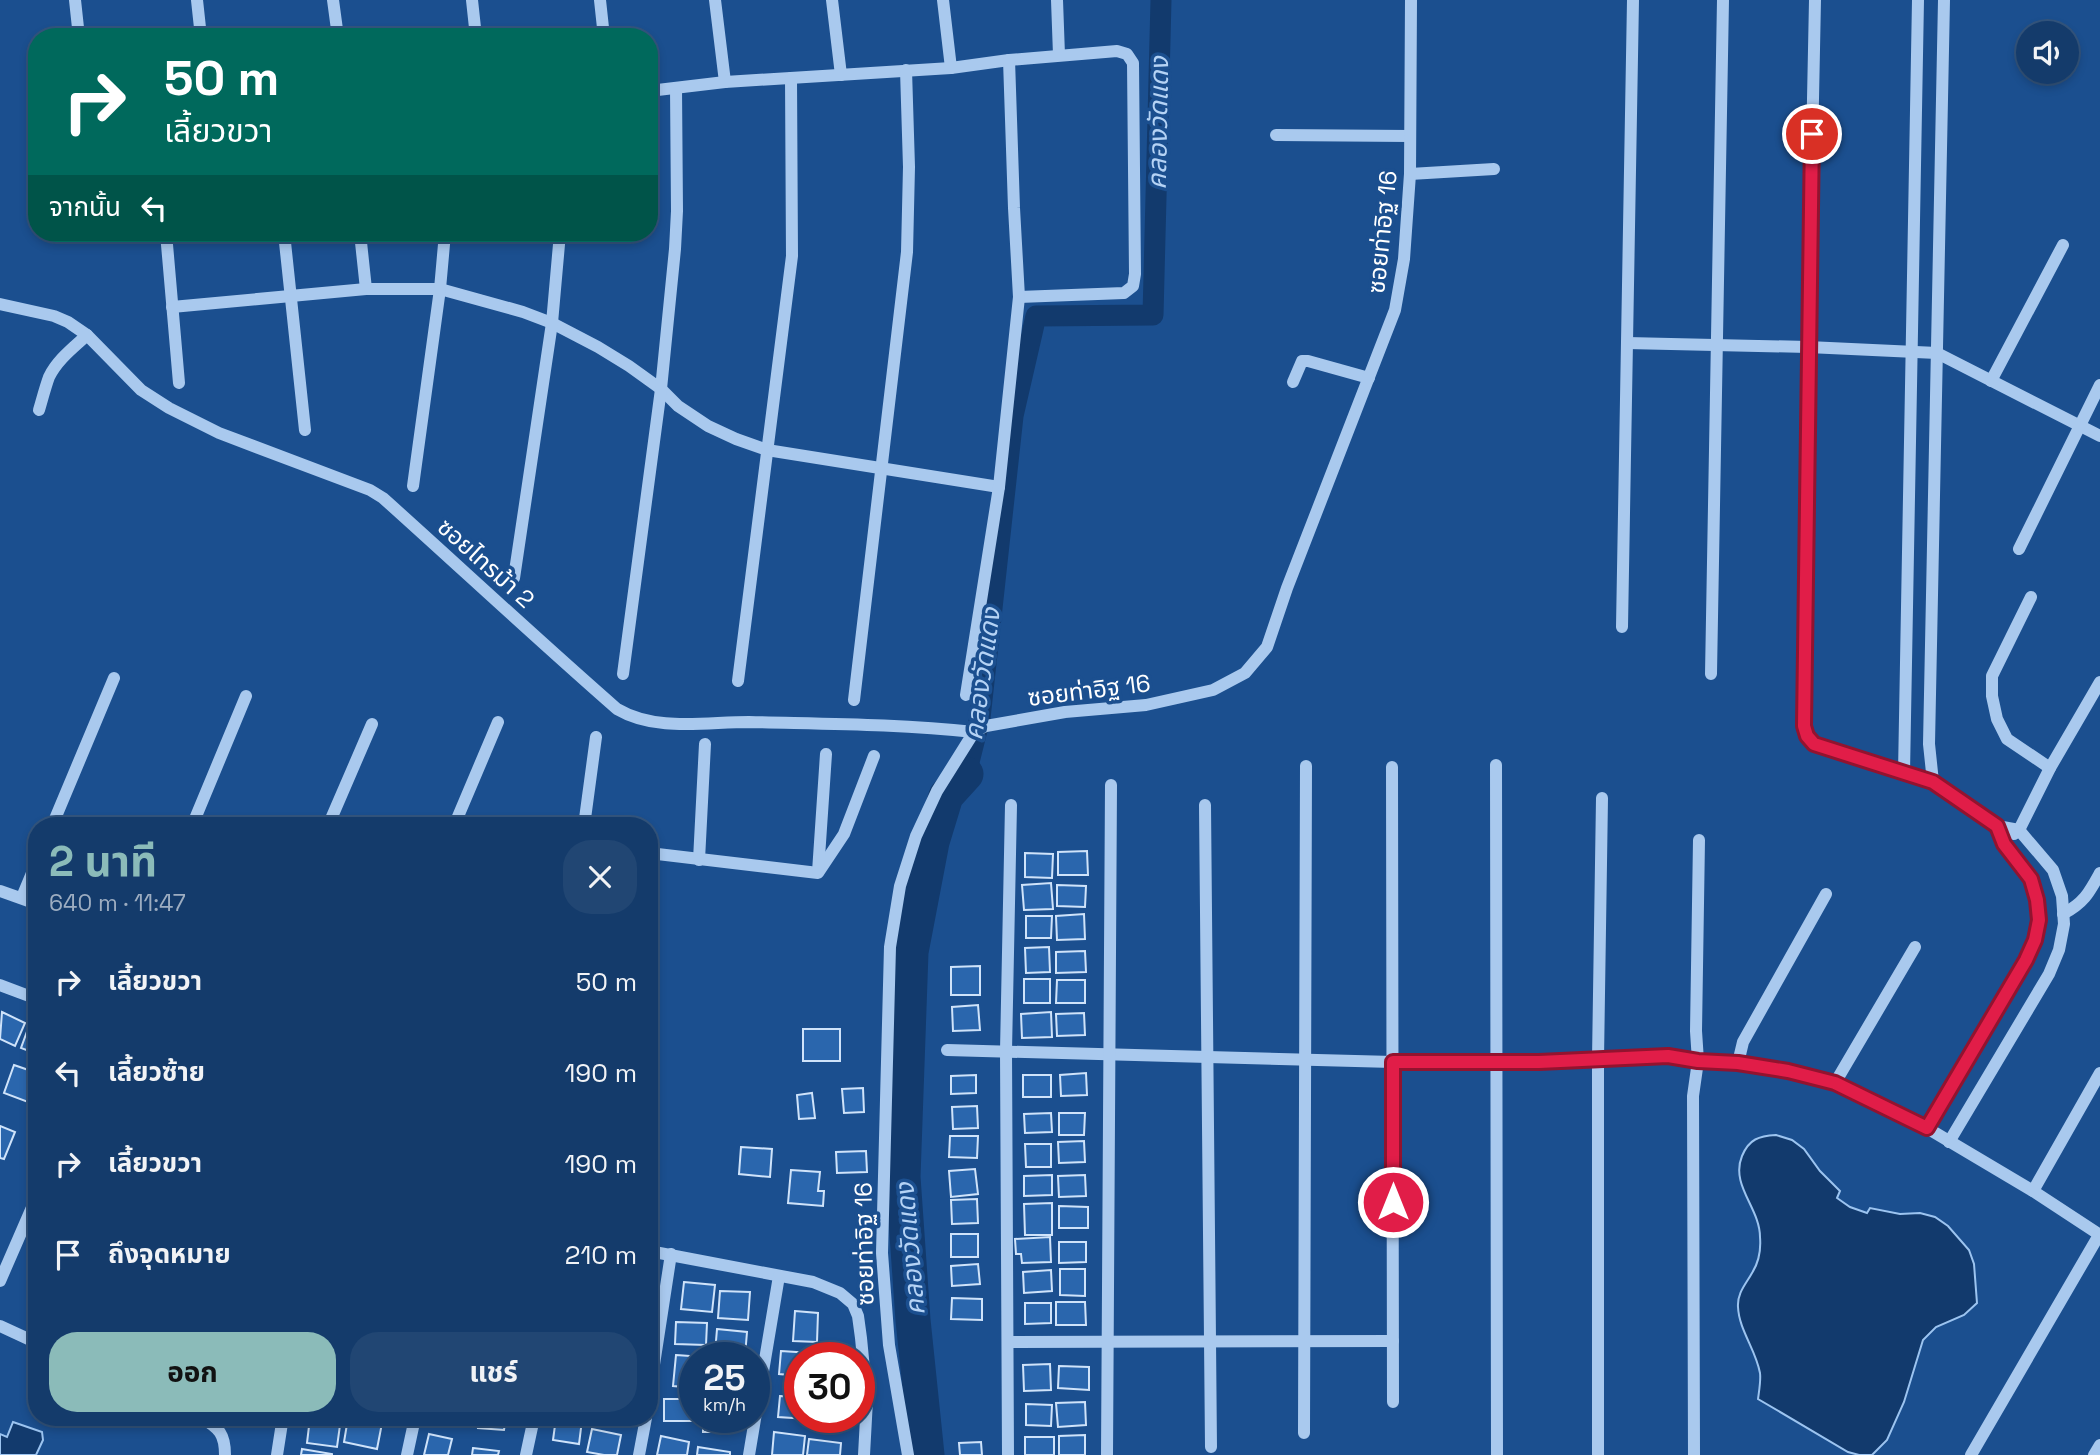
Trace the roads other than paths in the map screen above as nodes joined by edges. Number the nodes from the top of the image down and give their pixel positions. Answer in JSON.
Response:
{"nodes":[{"id":1,"x":75,"y":0,"type":"edge"},
{"id":2,"x":197,"y":0,"type":"edge"},
{"id":3,"x":333,"y":0,"type":"edge"},
{"id":4,"x":472,"y":0,"type":"edge"},
{"id":5,"x":600,"y":0,"type":"edge"},
{"id":6,"x":715,"y":0,"type":"edge"},
{"id":7,"x":832,"y":0,"type":"edge"},
{"id":8,"x":943,"y":0,"type":"edge"},
{"id":9,"x":1056,"y":0,"type":"edge"},
{"id":10,"x":1411,"y":0,"type":"edge"},
{"id":11,"x":1633,"y":0,"type":"edge"},
{"id":12,"x":1723,"y":0,"type":"edge"},
{"id":13,"x":1815,"y":0,"type":"edge"},
{"id":14,"x":1918,"y":0,"type":"edge"},
{"id":15,"x":1944,"y":0,"type":"edge"},
{"id":16,"x":78,"y":28,"type":"edge"},
{"id":17,"x":200,"y":28,"type":"edge"},
{"id":18,"x":337,"y":28,"type":"edge"},
{"id":19,"x":475,"y":28,"type":"edge"},
{"id":20,"x":603,"y":28,"type":"edge"},
{"id":21,"x":1059,"y":55,"type":"junction"},
{"id":22,"x":1009,"y":60,"type":"junction"},
{"id":23,"x":951,"y":68,"type":"junction"},
{"id":24,"x":906,"y":70,"type":"junction"},
{"id":25,"x":841,"y":75,"type":"junction"},
{"id":26,"x":791,"y":78,"type":"junction"},
{"id":27,"x":724,"y":82,"type":"junction"},
{"id":28,"x":676,"y":88,"type":"junction"},
{"id":29,"x":658,"y":91,"type":"edge"},
{"id":30,"x":1276,"y":135,"type":"dead end"},
{"id":31,"x":1410,"y":136,"type":"junction"},
{"id":32,"x":1494,"y":169,"type":"dead end"},
{"id":33,"x":1410,"y":174,"type":"junction"},
{"id":34,"x":167,"y":242,"type":"edge"},
{"id":35,"x":285,"y":242,"type":"edge"},
{"id":36,"x":361,"y":242,"type":"edge"},
{"id":37,"x":444,"y":242,"type":"edge"},
{"id":38,"x":559,"y":242,"type":"edge"},
{"id":39,"x":2063,"y":245,"type":"dead end"},
{"id":40,"x":366,"y":289,"type":"junction"},
{"id":41,"x":440,"y":289,"type":"junction"},
{"id":42,"x":291,"y":296,"type":"junction"},
{"id":43,"x":1018,"y":297,"type":"junction"},
{"id":44,"x":0,"y":304,"type":"edge"},
{"id":45,"x":172,"y":307,"type":"junction"},
{"id":46,"x":552,"y":323,"type":"junction"},
{"id":47,"x":87,"y":335,"type":"junction"},
{"id":48,"x":1627,"y":343,"type":"junction"},
{"id":49,"x":1717,"y":345,"type":"junction"},
{"id":50,"x":1808,"y":347,"type":"junction"},
{"id":51,"x":1911,"y":351,"type":"junction"},
{"id":52,"x":1937,"y":353,"type":"junction"},
{"id":53,"x":1369,"y":378,"type":"junction"},
{"id":54,"x":1992,"y":381,"type":"junction"},
{"id":55,"x":1293,"y":382,"type":"dead end"},
{"id":56,"x":179,"y":383,"type":"dead end"},
{"id":57,"x":2100,"y":385,"type":"edge"},
{"id":58,"x":660,"y":389,"type":"junction"},
{"id":59,"x":38,"y":410,"type":"dead end"},
{"id":60,"x":2080,"y":426,"type":"junction"},
{"id":61,"x":305,"y":430,"type":"dead end"},
{"id":62,"x":2100,"y":436,"type":"edge"},
{"id":63,"x":766,"y":450,"type":"junction"},
{"id":64,"x":882,"y":468,"type":"junction"},
{"id":65,"x":413,"y":486,"type":"dead end"},
{"id":66,"x":999,"y":487,"type":"junction"},
{"id":67,"x":2019,"y":549,"type":"dead end"},
{"id":68,"x":514,"y":578,"type":"dead end"},
{"id":69,"x":2031,"y":597,"type":"dead end"},
{"id":70,"x":1932,"y":618,"type":"junction"},
{"id":71,"x":1906,"y":619,"type":"junction"},
{"id":72,"x":1622,"y":627,"type":"dead end"},
{"id":73,"x":623,"y":674,"type":"dead end"},
{"id":74,"x":1711,"y":674,"type":"dead end"},
{"id":75,"x":114,"y":678,"type":"dead end"},
{"id":76,"x":738,"y":681,"type":"dead end"},
{"id":77,"x":2100,"y":682,"type":"edge"},
{"id":78,"x":966,"y":695,"type":"dead end"},
{"id":79,"x":246,"y":696,"type":"dead end"},
{"id":80,"x":854,"y":700,"type":"dead end"},
{"id":81,"x":498,"y":722,"type":"dead end"},
{"id":82,"x":372,"y":724,"type":"dead end"},
{"id":83,"x":974,"y":732,"type":"junction"},
{"id":84,"x":596,"y":737,"type":"dead end"},
{"id":85,"x":705,"y":744,"type":"dead end"},
{"id":86,"x":826,"y":754,"type":"dead end"},
{"id":87,"x":874,"y":756,"type":"dead end"},
{"id":88,"x":1496,"y":765,"type":"dead end"},
{"id":89,"x":1306,"y":766,"type":"dead end"},
{"id":90,"x":1392,"y":766,"type":"dead end"},
{"id":91,"x":2050,"y":768,"type":"junction"},
{"id":92,"x":1904,"y":773,"type":"junction"},
{"id":93,"x":1933,"y":782,"type":"junction"},
{"id":94,"x":1111,"y":785,"type":"dead end"},
{"id":95,"x":1602,"y":798,"type":"dead end"},
{"id":96,"x":1011,"y":805,"type":"dead end"},
{"id":97,"x":1205,"y":806,"type":"dead end"},
{"id":98,"x":56,"y":817,"type":"edge"},
{"id":99,"x":196,"y":817,"type":"edge"},
{"id":100,"x":332,"y":817,"type":"edge"},
{"id":101,"x":458,"y":817,"type":"edge"},
{"id":102,"x":585,"y":817,"type":"edge"},
{"id":103,"x":1997,"y":826,"type":"junction"},
{"id":104,"x":2019,"y":830,"type":"junction"},
{"id":105,"x":1699,"y":840,"type":"dead end"},
{"id":106,"x":2004,"y":844,"type":"junction"},
{"id":107,"x":658,"y":854,"type":"edge"},
{"id":108,"x":699,"y":859,"type":"junction"},
{"id":109,"x":818,"y":873,"type":"junction"},
{"id":110,"x":2100,"y":873,"type":"edge"},
{"id":111,"x":28,"y":883,"type":"edge"},
{"id":112,"x":0,"y":891,"type":"edge"},
{"id":113,"x":1826,"y":894,"type":"dead end"},
{"id":114,"x":22,"y":897,"type":"junction"},
{"id":115,"x":28,"y":900,"type":"edge"},
{"id":116,"x":2063,"y":914,"type":"junction"},
{"id":117,"x":1915,"y":947,"type":"dead end"},
{"id":118,"x":0,"y":985,"type":"edge"},
{"id":119,"x":28,"y":996,"type":"edge"},
{"id":120,"x":947,"y":1050,"type":"dead end"},
{"id":121,"x":1006,"y":1051,"type":"junction"},
{"id":122,"x":1108,"y":1054,"type":"junction"},
{"id":123,"x":1207,"y":1057,"type":"junction"},
{"id":124,"x":1598,"y":1059,"type":"junction"},
{"id":125,"x":1306,"y":1060,"type":"junction"},
{"id":126,"x":1497,"y":1061,"type":"junction"},
{"id":127,"x":1698,"y":1061,"type":"junction"},
{"id":128,"x":1393,"y":1062,"type":"junction"},
{"id":129,"x":1738,"y":1063,"type":"junction"},
{"id":130,"x":2100,"y":1073,"type":"edge"},
{"id":131,"x":1835,"y":1083,"type":"junction"},
{"id":132,"x":1927,"y":1128,"type":"junction"},
{"id":133,"x":1949,"y":1142,"type":"junction"},
{"id":134,"x":2033,"y":1191,"type":"junction"},
{"id":135,"x":28,"y":1217,"type":"edge"},
{"id":136,"x":2099,"y":1235,"type":"edge"},
{"id":137,"x":658,"y":1252,"type":"edge"},
{"id":138,"x":671,"y":1254,"type":"junction"},
{"id":139,"x":779,"y":1276,"type":"junction"},
{"id":140,"x":0,"y":1281,"type":"edge"},
{"id":141,"x":0,"y":1326,"type":"edge"},
{"id":142,"x":28,"y":1339,"type":"edge"},
{"id":143,"x":658,"y":1339,"type":"edge"},
{"id":144,"x":1304,"y":1341,"type":"junction"},
{"id":145,"x":1393,"y":1341,"type":"junction"},
{"id":146,"x":1008,"y":1342,"type":"junction"},
{"id":147,"x":1108,"y":1342,"type":"junction"},
{"id":148,"x":1210,"y":1342,"type":"junction"},
{"id":149,"x":1393,"y":1402,"type":"dead end"},
{"id":150,"x":222,"y":1426,"type":"edge"},
{"id":151,"x":281,"y":1426,"type":"edge"},
{"id":152,"x":413,"y":1426,"type":"edge"},
{"id":153,"x":532,"y":1426,"type":"edge"},
{"id":154,"x":644,"y":1426,"type":"edge"},
{"id":155,"x":1304,"y":1433,"type":"dead end"},
{"id":156,"x":2100,"y":1445,"type":"edge"},
{"id":157,"x":1211,"y":1447,"type":"dead end"},
{"id":158,"x":225,"y":1455,"type":"edge"},
{"id":159,"x":276,"y":1455,"type":"edge"},
{"id":160,"x":407,"y":1455,"type":"edge"},
{"id":161,"x":526,"y":1455,"type":"edge"},
{"id":162,"x":639,"y":1455,"type":"edge"},
{"id":163,"x":749,"y":1455,"type":"edge"},
{"id":164,"x":864,"y":1455,"type":"edge"},
{"id":165,"x":908,"y":1455,"type":"edge"},
{"id":166,"x":1008,"y":1455,"type":"edge"},
{"id":167,"x":1107,"y":1455,"type":"edge"},
{"id":168,"x":1497,"y":1455,"type":"edge"},
{"id":169,"x":1598,"y":1455,"type":"edge"},
{"id":170,"x":1694,"y":1455,"type":"edge"},
{"id":171,"x":1971,"y":1455,"type":"edge"},
{"id":172,"x":2094,"y":1455,"type":"edge"}],
"edges":[{"from":1,"to":16,"type":"street"},
{"from":2,"to":17,"type":"street"},
{"from":3,"to":18,"type":"street"},
{"from":4,"to":19,"type":"street"},
{"from":5,"to":20,"type":"street"},
{"from":6,"to":27,"type":"street"},
{"from":7,"to":25,"type":"street"},
{"from":8,"to":23,"type":"street"},
{"from":9,"to":21,"type":"street"},
{"from":10,"to":31,"type":"street","name":"ซอยท่าอิฐ 16"},
{"from":11,"to":48,"type":"street"},
{"from":12,"to":49,"type":"street"},
{"from":13,"to":50,"type":"street"},
{"from":14,"to":51,"type":"street"},
{"from":15,"to":52,"type":"street"},
{"from":21,"to":22,"type":"street"},
{"from":21,"to":43,"type":"street"},
{"from":22,"to":23,"type":"street"},
{"from":22,"to":43,"type":"street"},
{"from":23,"to":24,"type":"street"},
{"from":24,"to":25,"type":"street"},
{"from":24,"to":64,"type":"street"},
{"from":25,"to":26,"type":"street"},
{"from":26,"to":27,"type":"street"},
{"from":26,"to":63,"type":"street"},
{"from":27,"to":28,"type":"street"},
{"from":28,"to":29,"type":"street"},
{"from":28,"to":58,"type":"street"},
{"from":30,"to":31,"type":"street"},
{"from":31,"to":33,"type":"street","name":"ซอยท่าอิฐ 16"},
{"from":32,"to":33,"type":"street"},
{"from":33,"to":53,"type":"street","name":"ซอยท่าอิฐ 16"},
{"from":34,"to":45,"type":"street"},
{"from":35,"to":42,"type":"street"},
{"from":36,"to":40,"type":"street"},
{"from":37,"to":41,"type":"street"},
{"from":38,"to":46,"type":"street"},
{"from":39,"to":54,"type":"street"},
{"from":40,"to":41,"type":"street"},
{"from":40,"to":42,"type":"street"},
{"from":41,"to":46,"type":"street"},
{"from":41,"to":65,"type":"street"},
{"from":42,"to":45,"type":"street"},
{"from":42,"to":61,"type":"street"},
{"from":43,"to":66,"type":"street"},
{"from":44,"to":47,"type":"street","name":"ซอยไทรม้า 2"},
{"from":45,"to":56,"type":"street"},
{"from":46,"to":58,"type":"street"},
{"from":46,"to":68,"type":"street"},
{"from":47,"to":59,"type":"street"},
{"from":47,"to":83,"type":"street","name":"ซอยไทรม้า 2"},
{"from":48,"to":49,"type":"street"},
{"from":48,"to":72,"type":"street"},
{"from":49,"to":50,"type":"street"},
{"from":49,"to":74,"type":"street"},
{"from":50,"to":51,"type":"street"},
{"from":50,"to":92,"type":"street"},
{"from":51,"to":52,"type":"street"},
{"from":51,"to":71,"type":"street"},
{"from":52,"to":54,"type":"street"},
{"from":52,"to":70,"type":"street"},
{"from":53,"to":55,"type":"street"},
{"from":53,"to":83,"type":"street","name":"ซอยท่าอิฐ 16"},
{"from":54,"to":60,"type":"street"},
{"from":57,"to":60,"type":"street"},
{"from":58,"to":63,"type":"street"},
{"from":58,"to":73,"type":"street"},
{"from":60,"to":62,"type":"street"},
{"from":60,"to":67,"type":"street"},
{"from":63,"to":64,"type":"street"},
{"from":63,"to":76,"type":"street"},
{"from":64,"to":66,"type":"street"},
{"from":64,"to":80,"type":"street"},
{"from":66,"to":78,"type":"street"},
{"from":69,"to":91,"type":"street"},
{"from":70,"to":71,"type":"street"},
{"from":70,"to":93,"type":"street"},
{"from":71,"to":92,"type":"street"},
{"from":75,"to":98,"type":"street"},
{"from":77,"to":91,"type":"street"},
{"from":79,"to":99,"type":"street"},
{"from":81,"to":101,"type":"street"},
{"from":82,"to":100,"type":"street"},
{"from":83,"to":165,"type":"street","name":"ซอยท่าอิฐ 16"},
{"from":84,"to":102,"type":"street"},
{"from":85,"to":108,"type":"street"},
{"from":86,"to":109,"type":"street"},
{"from":87,"to":109,"type":"street"},
{"from":88,"to":126,"type":"street"},
{"from":89,"to":125,"type":"street"},
{"from":90,"to":128,"type":"street"},
{"from":91,"to":104,"type":"street"},
{"from":92,"to":93,"type":"street"},
{"from":93,"to":103,"type":"street"},
{"from":94,"to":122,"type":"street"},
{"from":95,"to":124,"type":"street"},
{"from":96,"to":121,"type":"street"},
{"from":97,"to":123,"type":"street"},
{"from":103,"to":104,"type":"street"},
{"from":103,"to":106,"type":"street"},
{"from":104,"to":106,"type":"street"},
{"from":104,"to":116,"type":"street"},
{"from":105,"to":127,"type":"street"},
{"from":106,"to":132,"type":"street"},
{"from":107,"to":108,"type":"street"},
{"from":108,"to":109,"type":"street"},
{"from":110,"to":116,"type":"street"},
{"from":111,"to":114,"type":"street"},
{"from":112,"to":114,"type":"street"},
{"from":113,"to":129,"type":"street"},
{"from":114,"to":115,"type":"street"},
{"from":116,"to":133,"type":"street"},
{"from":117,"to":131,"type":"street"},
{"from":118,"to":119,"type":"street"},
{"from":120,"to":121,"type":"street"},
{"from":121,"to":122,"type":"street"},
{"from":121,"to":146,"type":"street"},
{"from":122,"to":123,"type":"street"},
{"from":122,"to":147,"type":"street"},
{"from":123,"to":125,"type":"street"},
{"from":123,"to":148,"type":"street"},
{"from":124,"to":126,"type":"street"},
{"from":124,"to":127,"type":"street"},
{"from":124,"to":169,"type":"street"},
{"from":125,"to":128,"type":"street"},
{"from":125,"to":144,"type":"street"},
{"from":126,"to":128,"type":"street"},
{"from":126,"to":168,"type":"street"},
{"from":127,"to":129,"type":"street"},
{"from":127,"to":170,"type":"street"},
{"from":128,"to":145,"type":"street"},
{"from":129,"to":131,"type":"street"},
{"from":130,"to":134,"type":"street"},
{"from":131,"to":132,"type":"street"},
{"from":132,"to":133,"type":"street"},
{"from":133,"to":134,"type":"street"},
{"from":134,"to":136,"type":"street"},
{"from":135,"to":140,"type":"street"},
{"from":136,"to":171,"type":"street"},
{"from":137,"to":138,"type":"street"},
{"from":138,"to":139,"type":"street"},
{"from":138,"to":143,"type":"street"},
{"from":139,"to":163,"type":"street"},
{"from":139,"to":164,"type":"street"},
{"from":141,"to":142,"type":"street"},
{"from":144,"to":145,"type":"street"},
{"from":144,"to":148,"type":"street"},
{"from":144,"to":155,"type":"street"},
{"from":145,"to":149,"type":"street"},
{"from":146,"to":147,"type":"street"},
{"from":146,"to":166,"type":"street"},
{"from":147,"to":148,"type":"street"},
{"from":147,"to":167,"type":"street"},
{"from":148,"to":157,"type":"street"},
{"from":150,"to":158,"type":"street"},
{"from":151,"to":159,"type":"street"},
{"from":152,"to":160,"type":"street"},
{"from":153,"to":161,"type":"street"},
{"from":154,"to":162,"type":"street"},
{"from":156,"to":172,"type":"street"}]}
